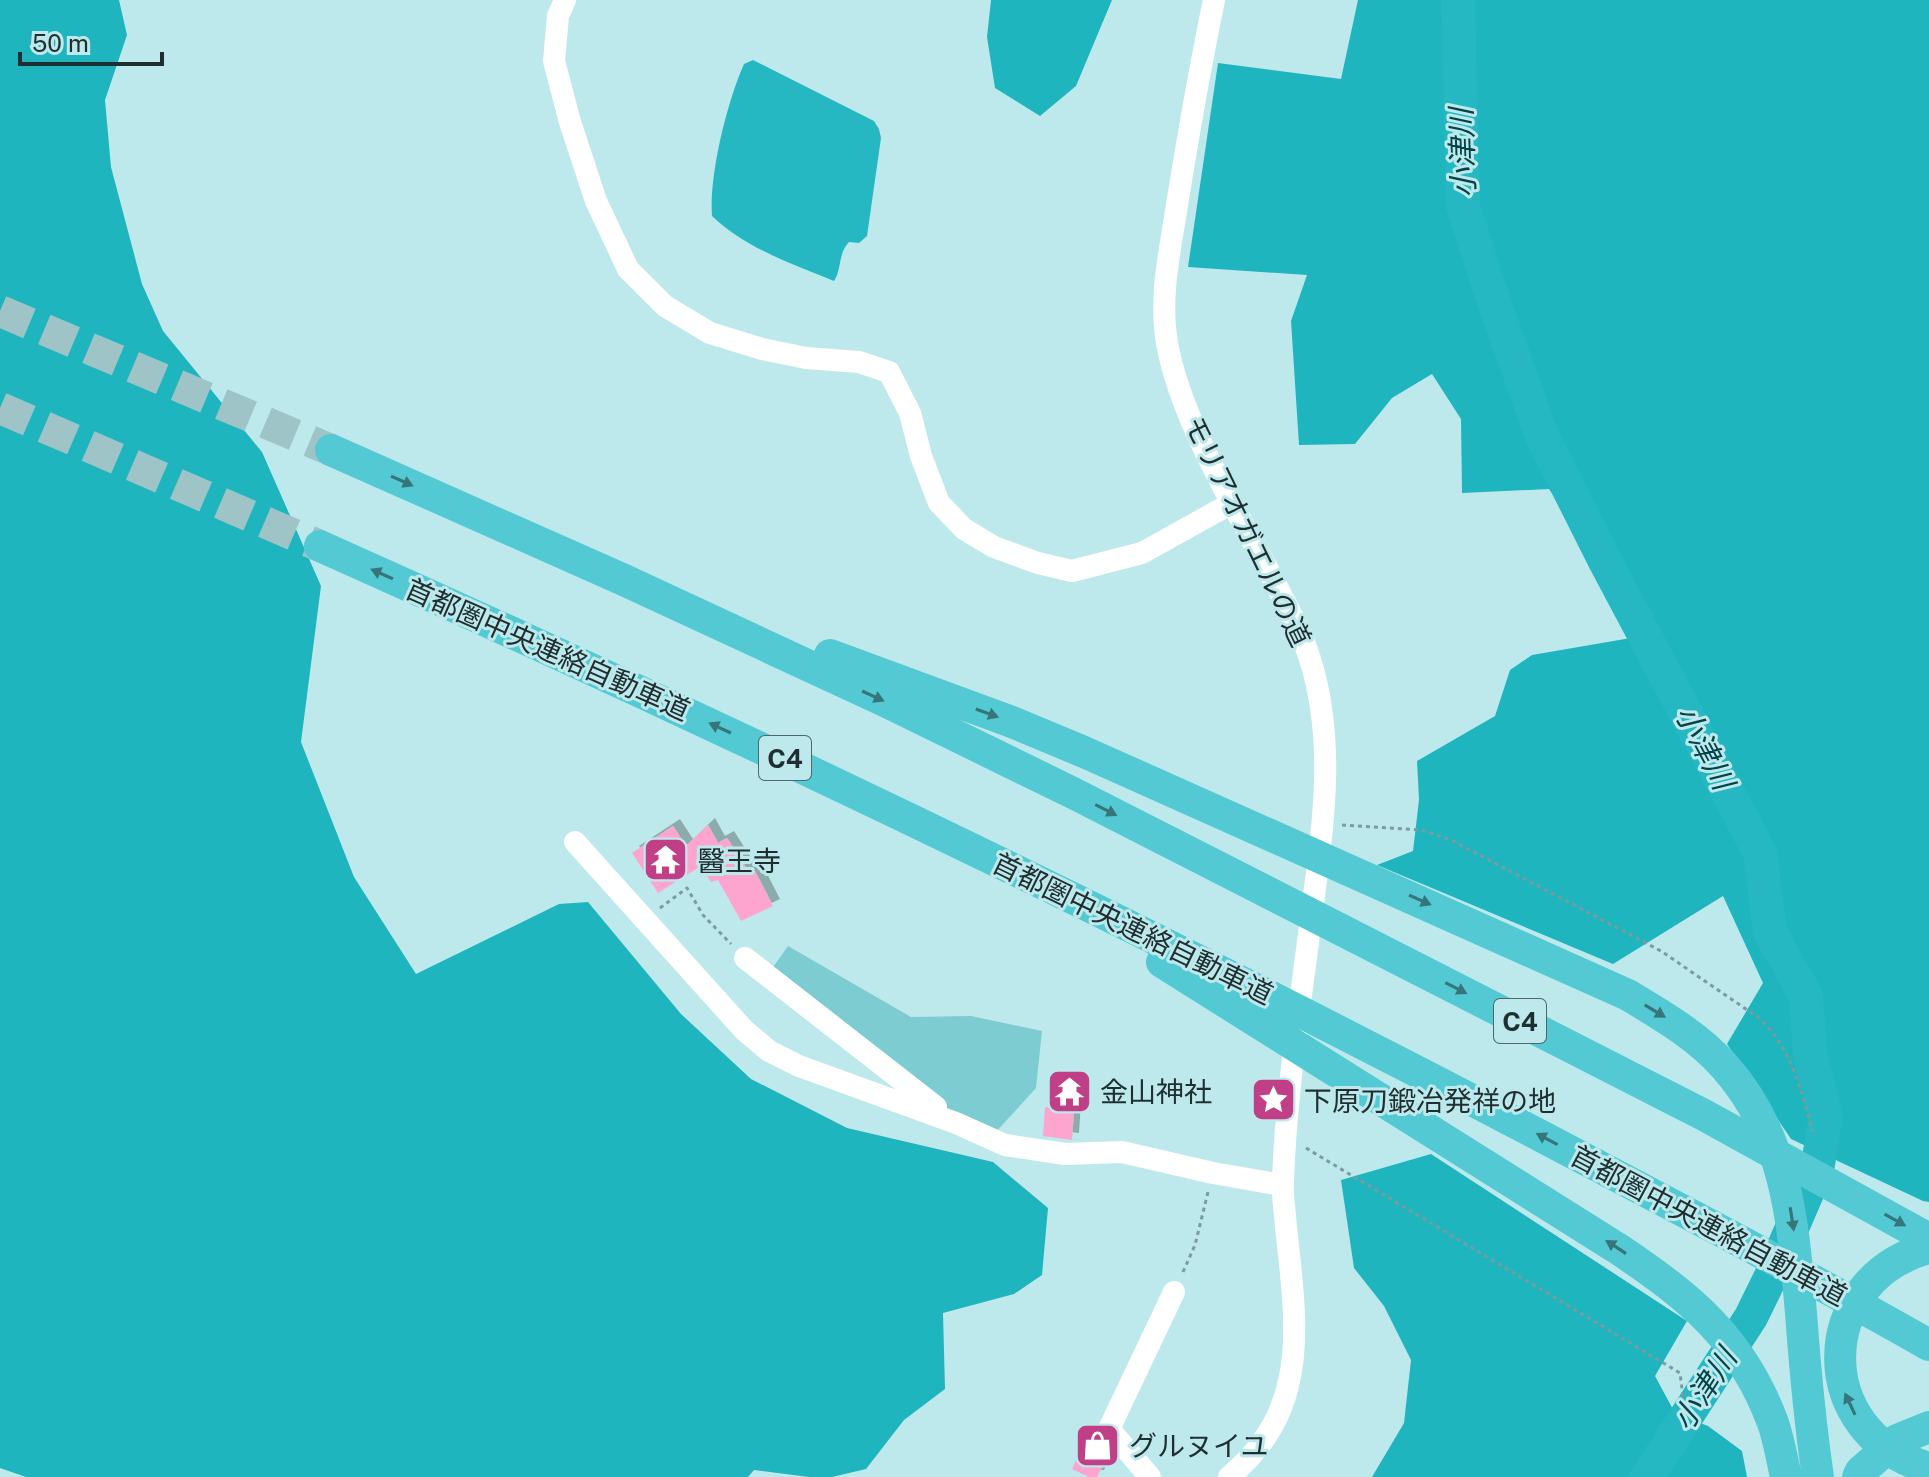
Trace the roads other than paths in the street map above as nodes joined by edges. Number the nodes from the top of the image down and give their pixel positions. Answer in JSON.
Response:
{"nodes":[{"id":1,"x":565,"y":0,"type":"edge"},
{"id":2,"x":1214,"y":0,"type":"edge"},
{"id":3,"x":331,"y":450,"type":"tunnel mouth"},
{"id":4,"x":1232,"y":503,"type":"junction"},
{"id":5,"x":320,"y":546,"type":"tunnel mouth"},
{"id":6,"x":624,"y":580,"type":"junction"},
{"id":7,"x":575,"y":842,"type":"dead end"},
{"id":8,"x":745,"y":958,"type":"dead end"},
{"id":9,"x":1241,"y":996,"type":"junction"},
{"id":10,"x":956,"y":1123,"type":"junction"},
{"id":11,"x":1282,"y":1185,"type":"junction"},
{"id":12,"x":1929,"y":1239,"type":"edge"},
{"id":13,"x":1929,"y":1248,"type":"edge"},
{"id":14,"x":1174,"y":1292,"type":"road end"},
{"id":15,"x":1929,"y":1345,"type":"edge"},
{"id":16,"x":1923,"y":1429,"type":"edge"},
{"id":17,"x":1929,"y":1468,"type":"edge"},
{"id":18,"x":1860,"y":1474,"type":"edge"},
{"id":19,"x":1150,"y":1477,"type":"edge"},
{"id":20,"x":1229,"y":1477,"type":"edge"},
{"id":21,"x":1786,"y":1477,"type":"edge"},
{"id":22,"x":1818,"y":1477,"type":"edge"}],
"edges":[{"from":1,"to":4,"type":"street"},
{"from":2,"to":4,"type":"street","name":"モリアオガエルの道"},
{"from":3,"to":6,"type":"highway","number":"C4","one_way":true},
{"from":4,"to":11,"type":"street","name":"モリアオガエルの道"},
{"from":9,"to":5,"type":"highway","name":"首都圏中央連絡自動車道","number":"C4","one_way":true},
{"from":6,"to":12,"type":"highway","number":"C4","one_way":true},
{"from":6,"to":22,"type":"highway","one_way":true},
{"from":7,"to":10,"type":"street"},
{"from":8,"to":10,"type":"street"},
{"from":15,"to":9,"type":"highway","name":"首都圏中央連絡自動車道","number":"C4","one_way":true},
{"from":21,"to":9,"type":"highway","one_way":true},
{"from":10,"to":11,"type":"street"},
{"from":11,"to":20,"type":"street","name":"モリアオガエルの道"},
{"from":17,"to":13,"type":"highway","one_way":true},
{"from":14,"to":19,"type":"street"},
{"from":16,"to":18,"type":"highway"}]}
